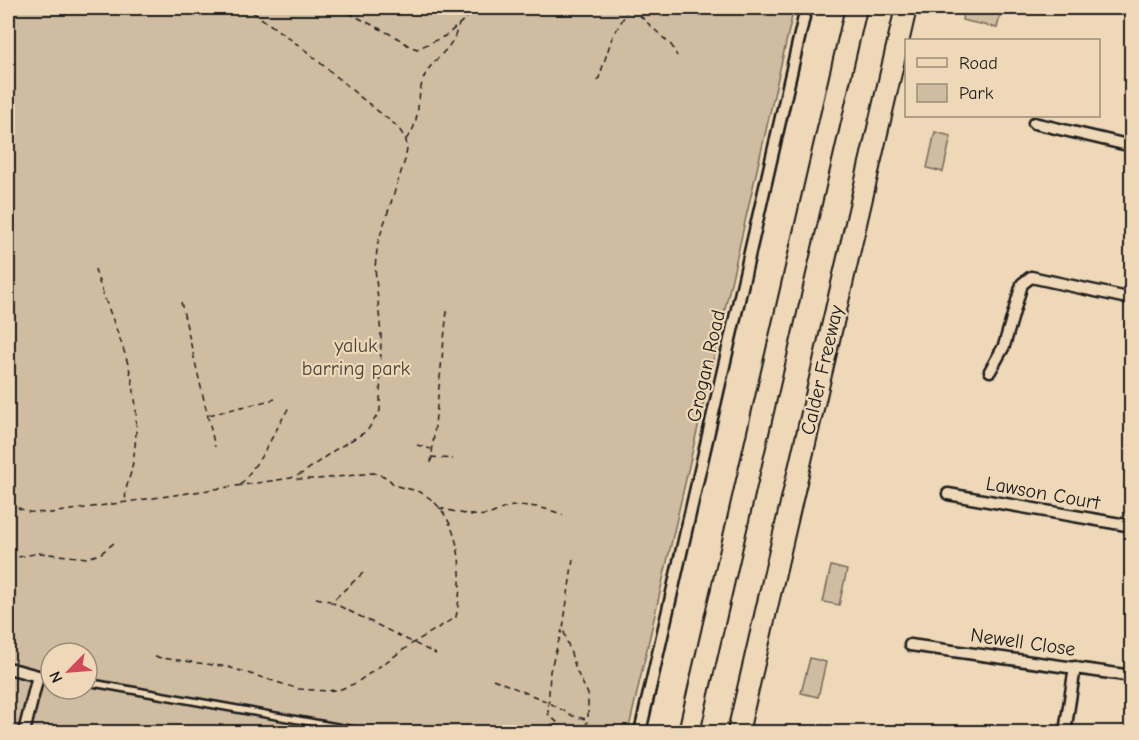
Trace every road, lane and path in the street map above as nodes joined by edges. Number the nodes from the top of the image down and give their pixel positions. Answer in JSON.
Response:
{"nodes":[{"id":1,"x":188,"y":8,"type":"edge"},
{"id":2,"x":247,"y":8,"type":"edge"},
{"id":3,"x":339,"y":8,"type":"edge"},
{"id":4,"x":353,"y":8,"type":"edge"},
{"id":5,"x":631,"y":8,"type":"edge"},
{"id":6,"x":806,"y":8,"type":"edge"},
{"id":7,"x":856,"y":8,"type":"edge"},
{"id":8,"x":906,"y":8,"type":"edge"},
{"id":9,"x":484,"y":9,"type":"edge"},
{"id":10,"x":192,"y":14,"type":"dead end"},
{"id":11,"x":353,"y":15,"type":"junction"},
{"id":12,"x":459,"y":25,"type":"junction"},
{"id":13,"x":677,"y":56,"type":"dead end"},
{"id":14,"x":598,"y":81,"type":"dead end"},
{"id":15,"x":1034,"y":123,"type":"dead end"},
{"id":16,"x":406,"y":140,"type":"junction"},
{"id":17,"x":1131,"y":147,"type":"edge"},
{"id":18,"x":95,"y":269,"type":"dead end"},
{"id":19,"x":1131,"y":299,"type":"edge"},
{"id":20,"x":181,"y":302,"type":"dead end"},
{"id":21,"x":447,"y":311,"type":"dead end"},
{"id":22,"x":783,"y":323,"type":"junction"},
{"id":23,"x":990,"y":371,"type":"dead end"},
{"id":24,"x":275,"y":399,"type":"dead end"},
{"id":25,"x":289,"y":407,"type":"dead end"},
{"id":26,"x":208,"y":415,"type":"junction"},
{"id":27,"x":417,"y":445,"type":"dead end"},
{"id":28,"x":215,"y":447,"type":"dead end"},
{"id":29,"x":432,"y":449,"type":"junction"},
{"id":30,"x":431,"y":457,"type":"junction"},
{"id":31,"x":453,"y":459,"type":"dead end"},
{"id":32,"x":430,"y":463,"type":"dead end"},
{"id":33,"x":12,"y":465,"type":"dead end"},
{"id":34,"x":8,"y":468,"type":"edge"},
{"id":35,"x":291,"y":478,"type":"junction"},
{"id":36,"x":240,"y":486,"type":"junction"},
{"id":37,"x":948,"y":494,"type":"dead end"},
{"id":38,"x":126,"y":503,"type":"junction"},
{"id":39,"x":8,"y":504,"type":"edge"},
{"id":40,"x":438,"y":508,"type":"junction"},
{"id":41,"x":563,"y":515,"type":"dead end"},
{"id":42,"x":1131,"y":526,"type":"edge"},
{"id":43,"x":114,"y":543,"type":"dead end"},
{"id":44,"x":8,"y":559,"type":"edge"},
{"id":45,"x":573,"y":559,"type":"dead end"},
{"id":46,"x":777,"y":567,"type":"junction"},
{"id":47,"x":363,"y":573,"type":"dead end"},
{"id":48,"x":316,"y":598,"type":"dead end"},
{"id":49,"x":331,"y":602,"type":"junction"},
{"id":50,"x":562,"y":629,"type":"junction"},
{"id":51,"x":413,"y":643,"type":"junction"},
{"id":52,"x":910,"y":645,"type":"dead end"},
{"id":53,"x":436,"y":654,"type":"dead end"},
{"id":54,"x":155,"y":657,"type":"dead end"},
{"id":55,"x":1074,"y":667,"type":"junction"},
{"id":56,"x":8,"y":669,"type":"edge"},
{"id":57,"x":38,"y":675,"type":"joint"},
{"id":58,"x":1131,"y":676,"type":"edge"},
{"id":59,"x":493,"y":679,"type":"dead end"},
{"id":60,"x":99,"y":684,"type":"edge"},
{"id":61,"x":548,"y":702,"type":"junction"},
{"id":62,"x":588,"y":719,"type":"junction"},
{"id":63,"x":24,"y":732,"type":"edge"},
{"id":64,"x":365,"y":732,"type":"edge"},
{"id":65,"x":560,"y":732,"type":"edge"},
{"id":66,"x":584,"y":732,"type":"edge"},
{"id":67,"x":640,"y":732,"type":"edge"},
{"id":68,"x":679,"y":732,"type":"edge"},
{"id":69,"x":689,"y":732,"type":"edge"},
{"id":70,"x":738,"y":732,"type":"edge"},
{"id":71,"x":750,"y":732,"type":"edge"},
{"id":72,"x":1065,"y":732,"type":"edge"}],
"edges":[{"from":1,"to":10,"type":"path"},
{"from":2,"to":16,"type":"path"},
{"from":3,"to":11,"type":"path"},
{"from":4,"to":11,"type":"path"},
{"from":5,"to":13,"type":"path"},
{"from":5,"to":14,"type":"path"},
{"from":6,"to":67,"type":"street","name":"Grogan Road"},
{"from":7,"to":22,"type":"highway"},
{"from":8,"to":46,"type":"highway","name":"Calder Freeway"},
{"from":9,"to":12,"type":"path"},
{"from":11,"to":12,"type":"path"},
{"from":12,"to":16,"type":"path"},
{"from":15,"to":17,"type":"street"},
{"from":16,"to":35,"type":"path"},
{"from":18,"to":38,"type":"path"},
{"from":19,"to":23,"type":"street"},
{"from":20,"to":26,"type":"path"},
{"from":21,"to":29,"type":"path"},
{"from":22,"to":68,"type":"highway"},
{"from":22,"to":69,"type":"highway"},
{"from":24,"to":26,"type":"path"},
{"from":25,"to":36,"type":"path"},
{"from":26,"to":28,"type":"path"},
{"from":27,"to":29,"type":"path"},
{"from":29,"to":30,"type":"path"},
{"from":30,"to":31,"type":"path"},
{"from":30,"to":32,"type":"path"},
{"from":33,"to":34,"type":"path"},
{"from":35,"to":36,"type":"path"},
{"from":35,"to":40,"type":"path"},
{"from":36,"to":38,"type":"path"},
{"from":37,"to":42,"type":"street","name":"Lawson Court"},
{"from":38,"to":39,"type":"path"},
{"from":40,"to":41,"type":"path"},
{"from":40,"to":51,"type":"path"},
{"from":43,"to":44,"type":"path"},
{"from":45,"to":50,"type":"path"},
{"from":46,"to":70,"type":"highway","name":"Calder Freeway"},
{"from":46,"to":71,"type":"highway"},
{"from":47,"to":49,"type":"path"},
{"from":48,"to":49,"type":"path"},
{"from":49,"to":51,"type":"path"},
{"from":50,"to":61,"type":"path"},
{"from":50,"to":62,"type":"path"},
{"from":51,"to":53,"type":"path"},
{"from":51,"to":54,"type":"path"},
{"from":52,"to":55,"type":"street","name":"Newell Close"},
{"from":55,"to":58,"type":"street","name":"Newell Close"},
{"from":55,"to":72,"type":"street"},
{"from":56,"to":57,"type":"street"},
{"from":57,"to":63,"type":"street"},
{"from":59,"to":61,"type":"path"},
{"from":60,"to":64,"type":"lane"},
{"from":61,"to":62,"type":"path"},
{"from":61,"to":65,"type":"path"},
{"from":62,"to":66,"type":"path"}]}
